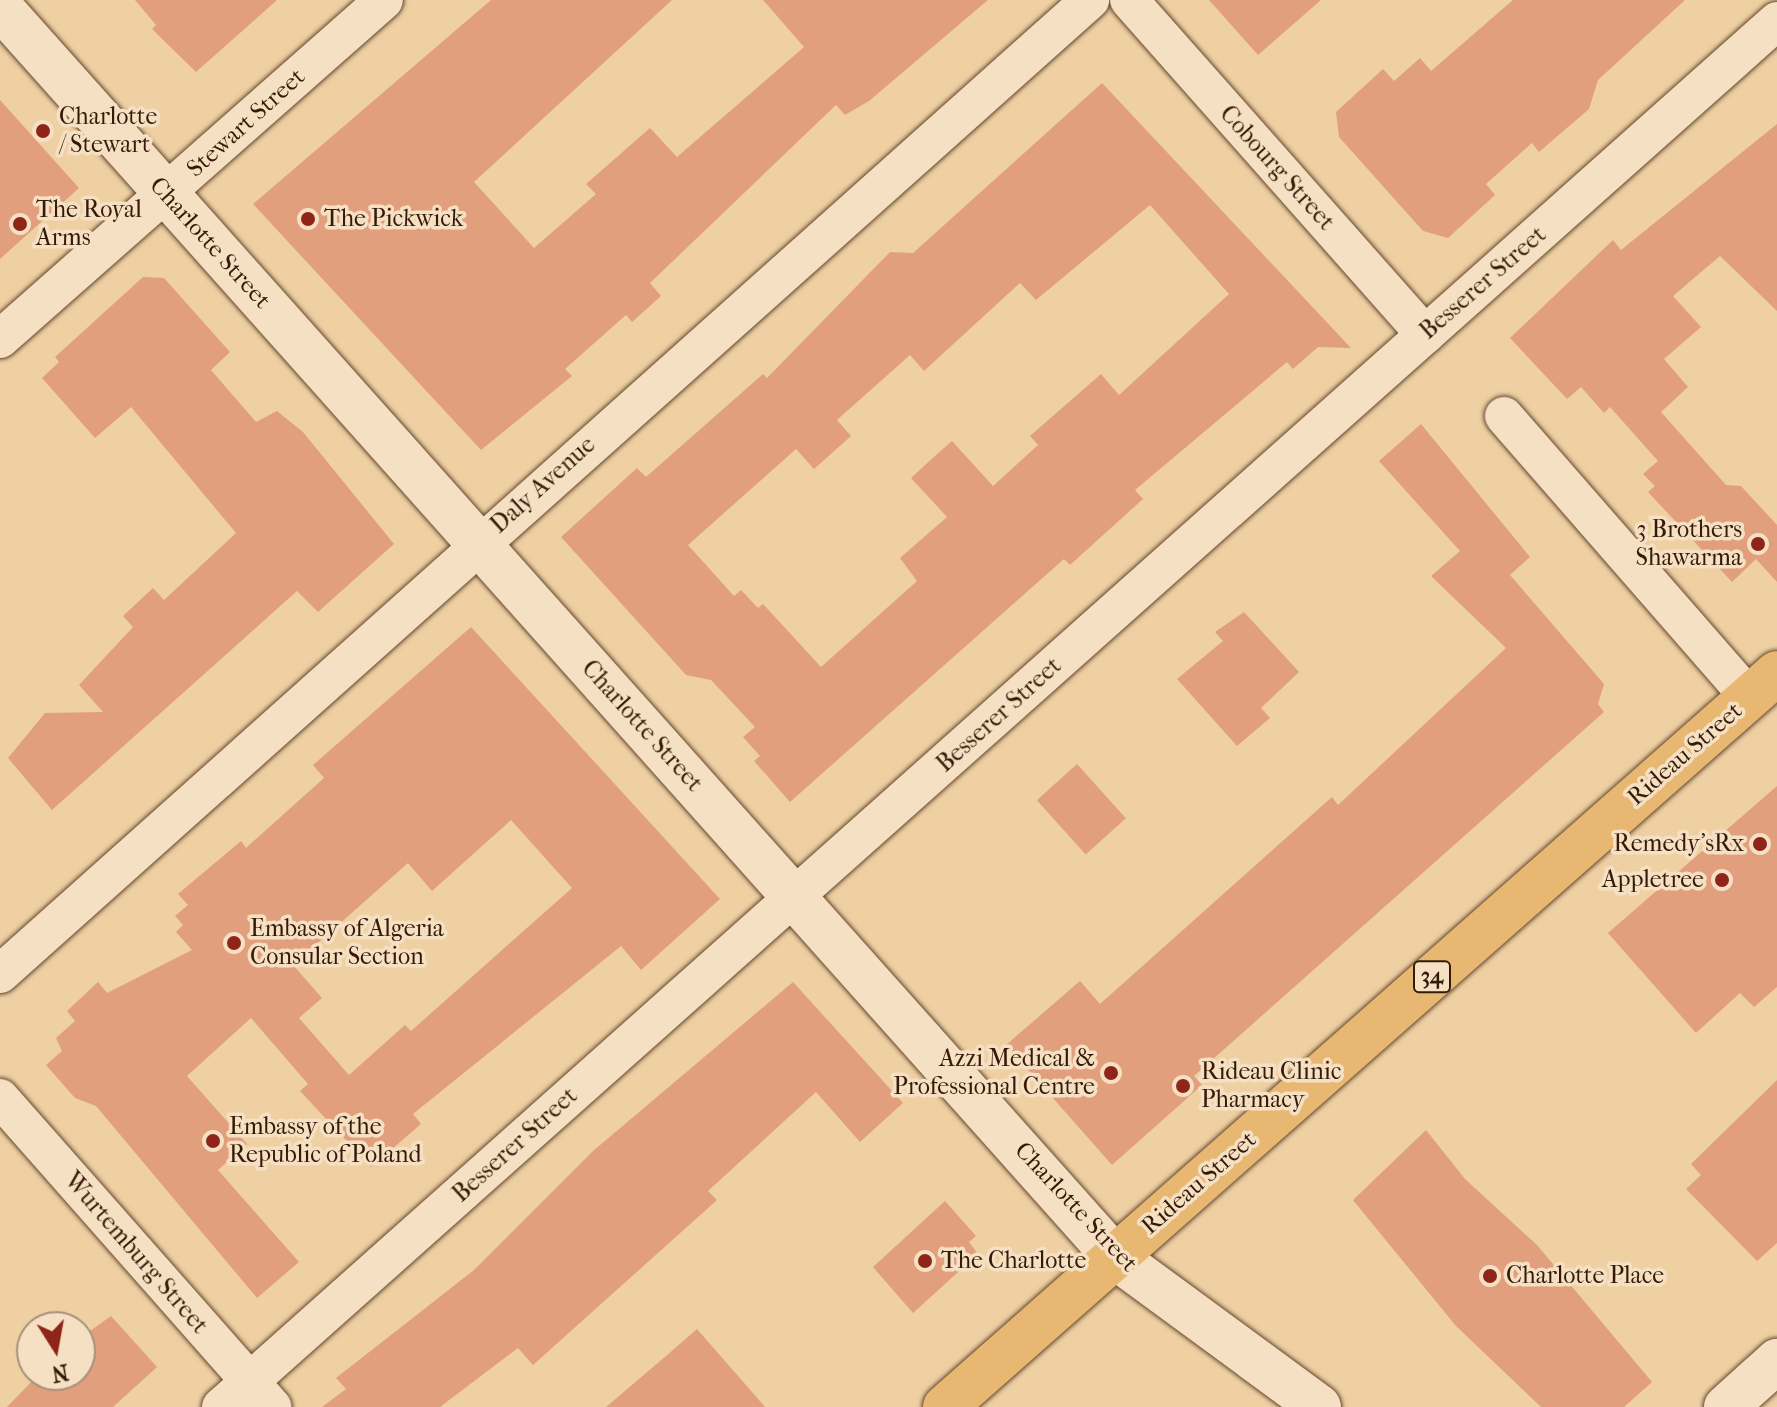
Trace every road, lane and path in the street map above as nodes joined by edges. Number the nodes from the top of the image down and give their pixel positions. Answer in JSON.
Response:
{"nodes":[{"id":1,"x":384,"y":0,"type":"edge"},
{"id":2,"x":1090,"y":0,"type":"edge"},
{"id":3,"x":1129,"y":0,"type":"edge"},
{"id":4,"x":0,"y":7,"type":"edge"},
{"id":5,"x":1777,"y":21,"type":"edge"},
{"id":6,"x":167,"y":194,"type":"junction"},
{"id":7,"x":1425,"y":335,"type":"junction"},
{"id":8,"x":0,"y":339,"type":"edge"},
{"id":9,"x":1504,"y":416,"type":"dead end"},
{"id":10,"x":478,"y":543,"type":"junction"},
{"id":11,"x":1763,"y":685,"type":"edge"},
{"id":12,"x":793,"y":897,"type":"junction"},
{"id":13,"x":0,"y":974,"type":"edge"},
{"id":14,"x":0,"y":1098,"type":"edge"},
{"id":15,"x":1115,"y":1257,"type":"junction"},
{"id":16,"x":1777,"y":1361,"type":"edge"},
{"id":17,"x":261,"y":1394,"type":"edge"},
{"id":18,"x":221,"y":1407,"type":"edge"},
{"id":19,"x":945,"y":1407,"type":"edge"},
{"id":20,"x":1319,"y":1407,"type":"edge"},
{"id":21,"x":1726,"y":1407,"type":"edge"}],
"edges":[{"from":1,"to":6,"type":"street","name":"Stewart Street"},
{"from":2,"to":10,"type":"street","name":"Daly Avenue"},
{"from":3,"to":7,"type":"street","name":"Cobourg Street"},
{"from":4,"to":6,"type":"street","name":"Charlotte Street"},
{"from":5,"to":7,"type":"street","name":"Besserer Street"},
{"from":6,"to":8,"type":"street","name":"Stewart Street"},
{"from":6,"to":10,"type":"street","name":"Charlotte Street"},
{"from":7,"to":12,"type":"street","name":"Besserer Street"},
{"from":9,"to":11,"type":"street"},
{"from":10,"to":12,"type":"street","name":"Charlotte Street"},
{"from":10,"to":13,"type":"street","name":"Daly Avenue"},
{"from":11,"to":15,"type":"main road","name":"Rideau Street","number":"34"},
{"from":12,"to":15,"type":"street","name":"Charlotte Street"},
{"from":12,"to":17,"type":"street","name":"Besserer Street"},
{"from":14,"to":17,"type":"street","name":"Wurtemburg Street"},
{"from":15,"to":19,"type":"main road","name":"Rideau Street","number":"34"},
{"from":15,"to":20,"type":"street","name":"Charlotte Street"},
{"from":16,"to":21,"type":"street"},
{"from":17,"to":18,"type":"street","name":"Besserer Street"}]}
